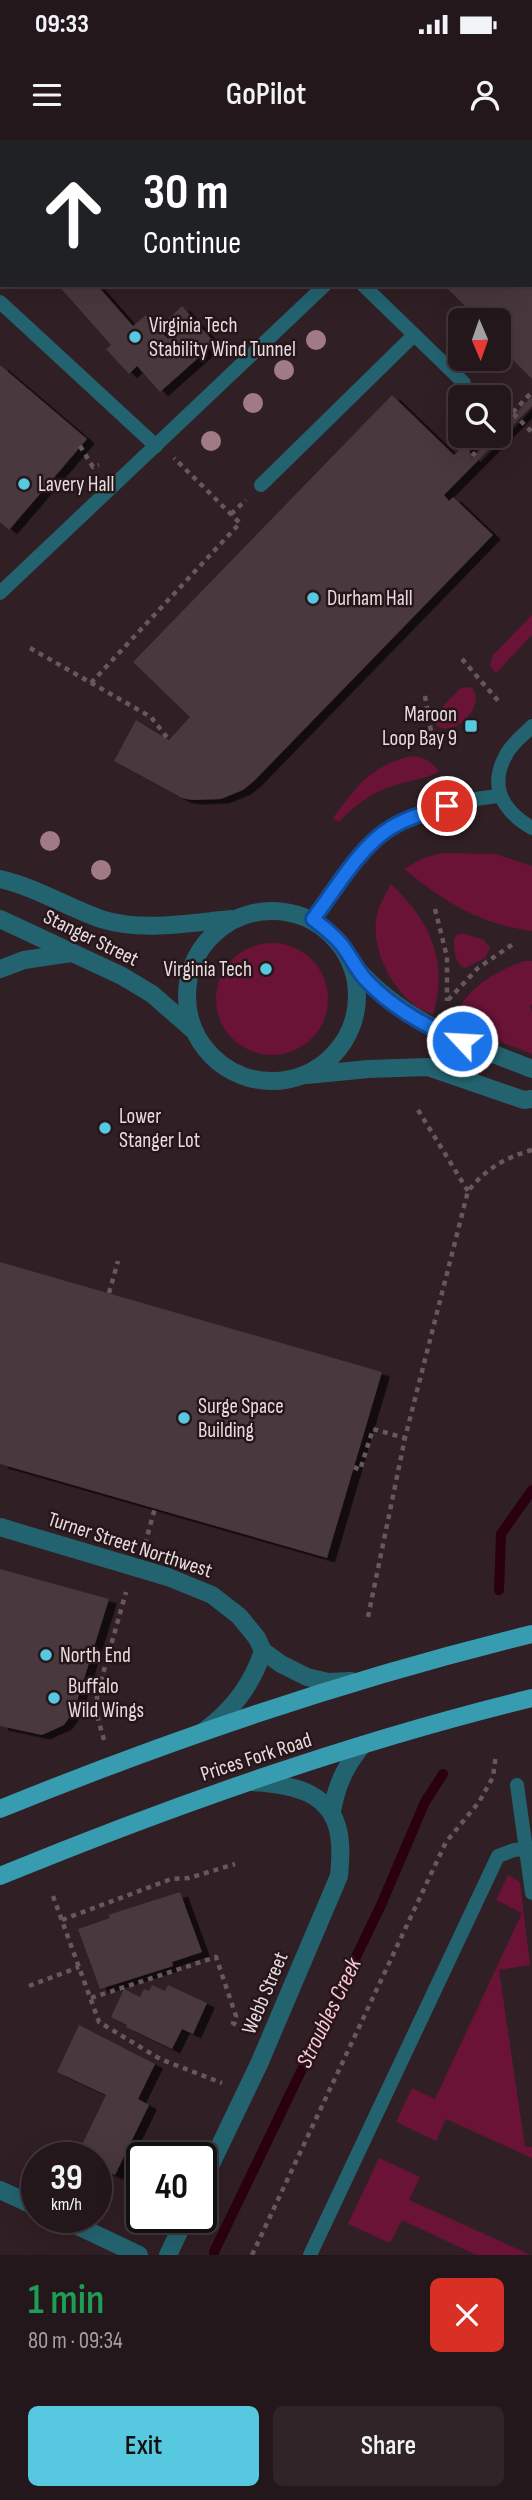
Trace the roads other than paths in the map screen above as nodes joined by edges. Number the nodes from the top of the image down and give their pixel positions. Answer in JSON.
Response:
{"nodes":[{"id":1,"x":323,"y":287,"type":"edge"},
{"id":2,"x":365,"y":287,"type":"edge"},
{"id":3,"x":0,"y":302,"type":"edge"},
{"id":4,"x":414,"y":334,"type":"junction"},
{"id":5,"x":464,"y":383,"type":"dead end"},
{"id":6,"x":156,"y":446,"type":"junction"},
{"id":7,"x":261,"y":485,"type":"dead end"},
{"id":8,"x":0,"y":593,"type":"edge"},
{"id":9,"x":532,"y":726,"type":"edge"},
{"id":10,"x":498,"y":796,"type":"junction"},
{"id":11,"x":532,"y":828,"type":"edge"},
{"id":12,"x":0,"y":879,"type":"edge"},
{"id":13,"x":0,"y":919,"type":"edge"},
{"id":14,"x":234,"y":919,"type":"junction"},
{"id":15,"x":313,"y":919,"type":"junction"},
{"id":16,"x":71,"y":953,"type":"junction"},
{"id":17,"x":354,"y":965,"type":"junction"},
{"id":18,"x":0,"y":969,"type":"edge"},
{"id":19,"x":192,"y":1028,"type":"junction"},
{"id":20,"x":532,"y":1069,"type":"edge"},
{"id":21,"x":296,"y":1076,"type":"junction"},
{"id":22,"x":532,"y":1099,"type":"edge"},
{"id":23,"x":0,"y":1527,"type":"edge"},
{"id":24,"x":532,"y":1634,"type":"edge"},
{"id":25,"x":263,"y":1651,"type":"junction"},
{"id":26,"x":380,"y":1676,"type":"junction"},
{"id":27,"x":532,"y":1698,"type":"edge"},
{"id":28,"x":199,"y":1735,"type":"junction"},
{"id":29,"x":361,"y":1747,"type":"junction"},
{"id":30,"x":251,"y":1782,"type":"junction"},
{"id":31,"x":517,"y":1785,"type":"dead end"},
{"id":32,"x":0,"y":1809,"type":"edge"},
{"id":33,"x":332,"y":1812,"type":"junction"},
{"id":34,"x":526,"y":1849,"type":"junction"},
{"id":35,"x":0,"y":1876,"type":"edge"},
{"id":36,"x":532,"y":1893,"type":"edge"},
{"id":37,"x":217,"y":2152,"type":"edge"},
{"id":38,"x":0,"y":2190,"type":"edge"},
{"id":39,"x":21,"y":2200,"type":"edge"},
{"id":40,"x":93,"y":2233,"type":"edge"},
{"id":41,"x":178,"y":2233,"type":"edge"},
{"id":42,"x":139,"y":2255,"type":"edge"},
{"id":43,"x":168,"y":2255,"type":"edge"},
{"id":44,"x":310,"y":2255,"type":"edge"}],
"edges":[{"from":1,"to":6,"type":"lane"},
{"from":2,"to":4,"type":"lane"},
{"from":3,"to":6,"type":"lane"},
{"from":4,"to":5,"type":"lane"},
{"from":4,"to":7,"type":"lane"},
{"from":6,"to":8,"type":"lane"},
{"from":9,"to":10,"type":"lane"},
{"from":10,"to":11,"type":"lane"},
{"from":10,"to":15,"type":"lane"},
{"from":12,"to":14,"type":"street","name":"Stanger Street"},
{"from":13,"to":16,"type":"street","name":"Stanger Street"},
{"from":14,"to":15,"type":"street"},
{"from":14,"to":19,"type":"street"},
{"from":15,"to":17,"type":"street"},
{"from":16,"to":18,"type":"street"},
{"from":16,"to":19,"type":"street","name":"Stanger Street"},
{"from":17,"to":20,"type":"street"},
{"from":17,"to":21,"type":"street"},
{"from":19,"to":21,"type":"street"},
{"from":21,"to":22,"type":"street"},
{"from":23,"to":25,"type":"street","name":"Turner Street Northwest"},
{"from":24,"to":26,"type":"main road","name":"Prices Fork Road"},
{"from":25,"to":26,"type":"street","name":"Turner Street Northwest"},
{"from":25,"to":28,"type":"street"},
{"from":26,"to":28,"type":"main road","name":"Prices Fork Road"},
{"from":27,"to":29,"type":"main road","name":"Prices Fork Road"},
{"from":28,"to":32,"type":"main road","name":"Prices Fork Road"},
{"from":29,"to":30,"type":"main road","name":"Prices Fork Road"},
{"from":29,"to":33,"type":"street","name":"Webb Street"},
{"from":30,"to":33,"type":"street"},
{"from":30,"to":35,"type":"main road","name":"Prices Fork Road"},
{"from":31,"to":34,"type":"lane"},
{"from":33,"to":37,"type":"street","name":"Webb Street"},
{"from":34,"to":36,"type":"lane"},
{"from":34,"to":44,"type":"lane"},
{"from":38,"to":39,"type":"street"},
{"from":40,"to":42,"type":"street"},
{"from":41,"to":43,"type":"street"}]}
